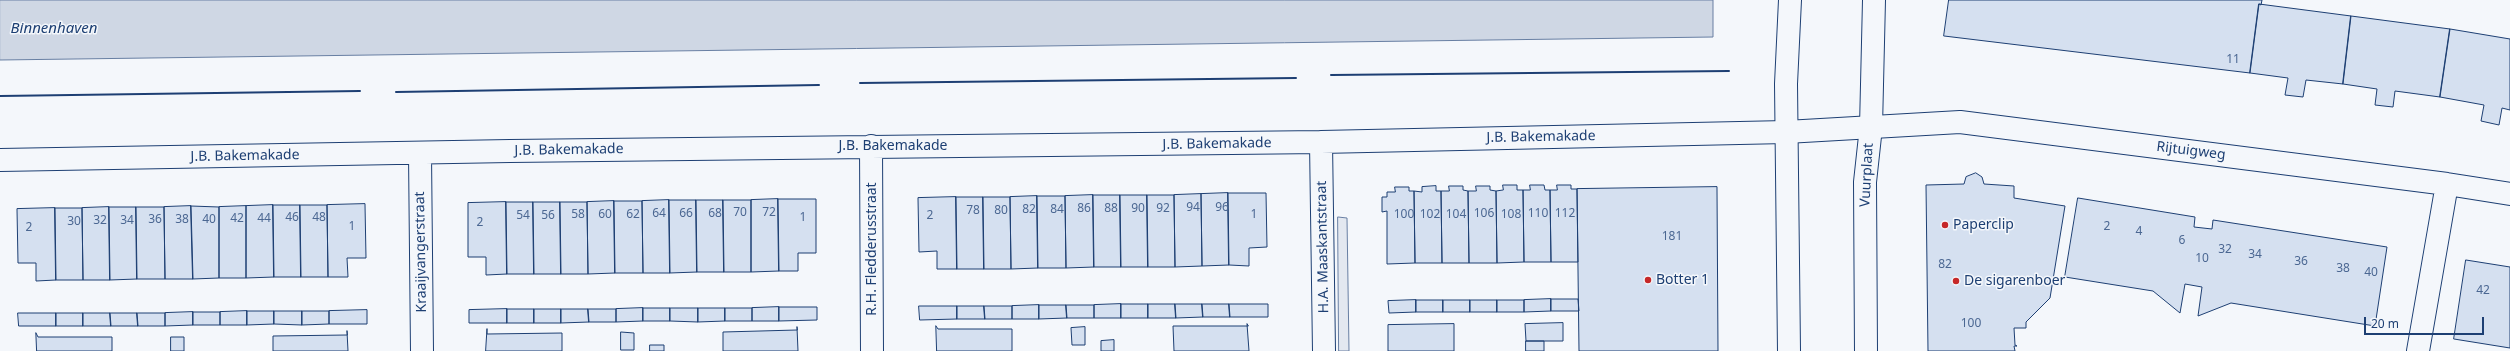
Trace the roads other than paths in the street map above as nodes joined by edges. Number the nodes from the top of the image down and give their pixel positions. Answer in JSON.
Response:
{"nodes":[{"id":1,"x":1790,"y":0,"type":"edge"},
{"id":2,"x":1874,"y":0,"type":"edge"},
{"id":3,"x":1871,"y":127,"type":"junction"},
{"id":4,"x":1786,"y":132,"type":"junction"},
{"id":5,"x":1321,"y":142,"type":"junction"},
{"id":6,"x":871,"y":146,"type":"junction"},
{"id":7,"x":420,"y":154,"type":"junction"},
{"id":8,"x":0,"y":160,"type":"edge"},
{"id":9,"x":2447,"y":184,"type":"junction"},
{"id":10,"x":2510,"y":194,"type":"edge"},
{"id":11,"x":422,"y":351,"type":"edge"},
{"id":12,"x":872,"y":351,"type":"edge"},
{"id":13,"x":1324,"y":351,"type":"edge"},
{"id":14,"x":1789,"y":351,"type":"edge"},
{"id":15,"x":1866,"y":351,"type":"edge"},
{"id":16,"x":2418,"y":351,"type":"edge"}],
"edges":[{"from":1,"to":4,"type":"street"},
{"from":2,"to":3,"type":"street","name":"Vuurplaat"},
{"from":3,"to":4,"type":"street","name":"Rijtuigweg"},
{"from":3,"to":9,"type":"street","name":"Rijtuigweg"},
{"from":3,"to":15,"type":"street","name":"Vuurplaat"},
{"from":4,"to":5,"type":"street","name":"J.B. Bakemakade"},
{"from":4,"to":14,"type":"street"},
{"from":5,"to":6,"type":"street","name":"J.B. Bakemakade"},
{"from":5,"to":13,"type":"street","name":"H.A. Maaskantstraat"},
{"from":6,"to":7,"type":"street","name":"J.B. Bakemakade"},
{"from":6,"to":12,"type":"street","name":"R.H. Fledderusstraat"},
{"from":7,"to":8,"type":"street","name":"J.B. Bakemakade"},
{"from":7,"to":11,"type":"street","name":"Kraaijvangerstraat"},
{"from":9,"to":10,"type":"street","name":"Rijtuigweg"},
{"from":9,"to":16,"type":"street"}]}
